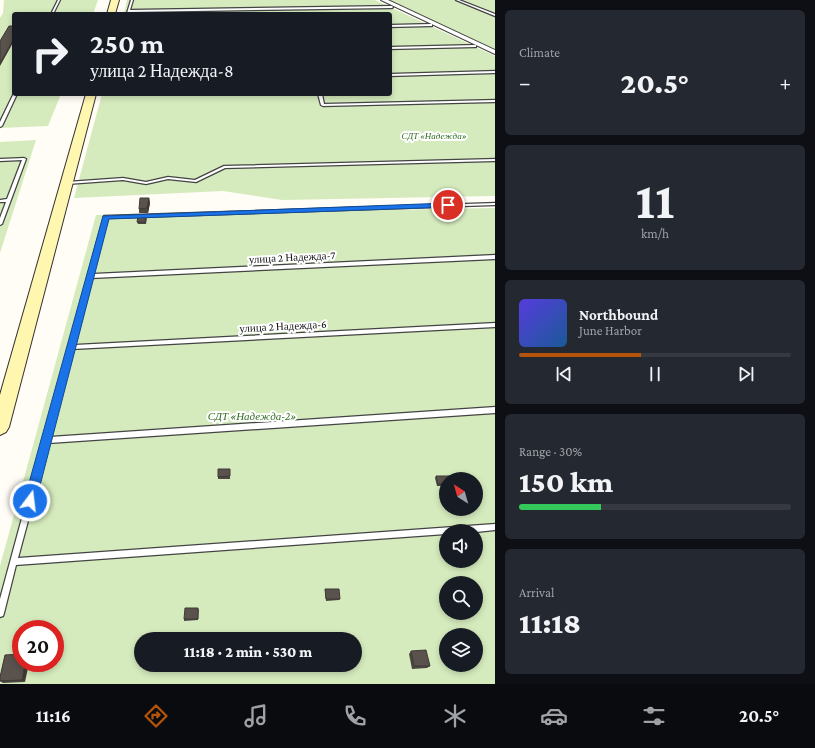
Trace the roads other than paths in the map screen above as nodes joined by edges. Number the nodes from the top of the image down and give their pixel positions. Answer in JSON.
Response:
{"nodes":[{"id":1,"x":59,"y":0,"type":"edge"},
{"id":2,"x":115,"y":0,"type":"edge"},
{"id":3,"x":132,"y":0,"type":"edge"},
{"id":4,"x":384,"y":0,"type":"edge"},
{"id":5,"x":457,"y":0,"type":"edge"},
{"id":6,"x":392,"y":7,"type":"dead end"},
{"id":7,"x":53,"y":12,"type":"edge"},
{"id":8,"x":112,"y":12,"type":"edge"},
{"id":9,"x":128,"y":12,"type":"edge"},
{"id":10,"x":172,"y":12,"type":"edge"},
{"id":11,"x":495,"y":15,"type":"edge"},
{"id":12,"x":431,"y":25,"type":"dead end"},
{"id":13,"x":392,"y":26,"type":"edge"},
{"id":14,"x":475,"y":46,"type":"dead end"},
{"id":15,"x":392,"y":48,"type":"edge"},
{"id":16,"x":495,"y":52,"type":"edge"},
{"id":17,"x":495,"y":72,"type":"edge"},
{"id":18,"x":392,"y":74,"type":"edge"},
{"id":19,"x":14,"y":96,"type":"edge"},
{"id":20,"x":90,"y":96,"type":"edge"},
{"id":21,"x":321,"y":96,"type":"edge"},
{"id":22,"x":495,"y":101,"type":"edge"},
{"id":23,"x":0,"y":126,"type":"edge"},
{"id":24,"x":0,"y":160,"type":"edge"},
{"id":25,"x":495,"y":160,"type":"edge"},
{"id":26,"x":66,"y":183,"type":"junction"},
{"id":27,"x":8,"y":200,"type":"junction"},
{"id":28,"x":0,"y":201,"type":"edge"},
{"id":29,"x":495,"y":204,"type":"edge"},
{"id":30,"x":0,"y":224,"type":"edge"},
{"id":31,"x":495,"y":257,"type":"edge"},
{"id":32,"x":90,"y":276,"type":"junction"},
{"id":33,"x":495,"y":325,"type":"edge"},
{"id":34,"x":71,"y":347,"type":"junction"},
{"id":35,"x":495,"y":410,"type":"edge"},
{"id":36,"x":0,"y":427,"type":"edge"},
{"id":37,"x":46,"y":440,"type":"junction"},
{"id":38,"x":495,"y":527,"type":"edge"},
{"id":39,"x":14,"y":562,"type":"junction"},
{"id":40,"x":0,"y":613,"type":"edge"}],
"edges":[{"from":1,"to":7,"type":"lane"},
{"from":2,"to":8,"type":"street"},
{"from":3,"to":9,"type":"lane"},
{"from":4,"to":16,"type":"street"},
{"from":5,"to":11,"type":"lane"},
{"from":6,"to":10,"type":"lane"},
{"from":12,"to":13,"type":"lane"},
{"from":14,"to":15,"type":"lane"},
{"from":17,"to":18,"type":"lane"},
{"from":19,"to":23,"type":"lane"},
{"from":20,"to":26,"type":"street"},
{"from":21,"to":22,"type":"lane"},
{"from":24,"to":27,"type":"lane"},
{"from":25,"to":26,"type":"lane"},
{"from":26,"to":36,"type":"street"},
{"from":27,"to":28,"type":"lane"},
{"from":27,"to":30,"type":"lane"},
{"from":29,"to":32,"type":"lane"},
{"from":31,"to":32,"type":"lane","name":"улица 2 Надежда-7"},
{"from":32,"to":34,"type":"lane"},
{"from":33,"to":34,"type":"lane","name":"улица 2 Надежда-6"},
{"from":34,"to":37,"type":"lane"},
{"from":35,"to":37,"type":"lane"},
{"from":37,"to":39,"type":"lane"},
{"from":38,"to":39,"type":"lane"},
{"from":39,"to":40,"type":"lane"}]}
